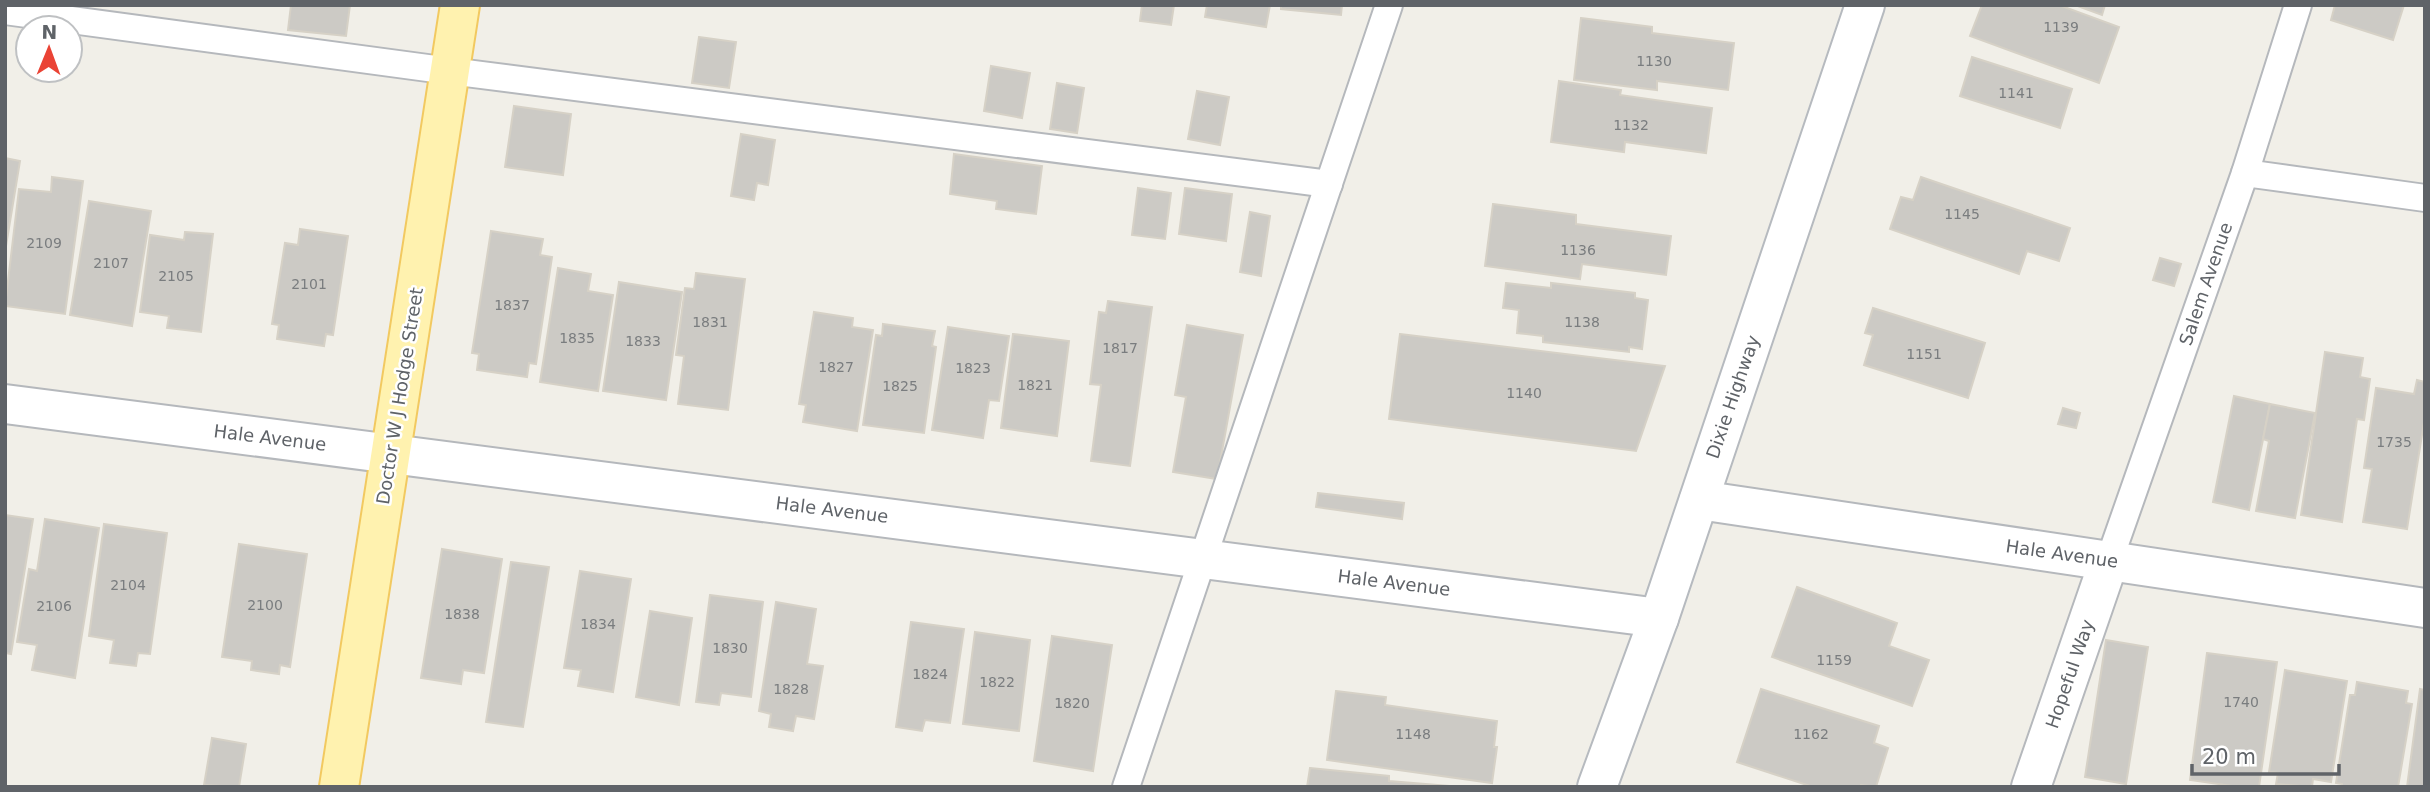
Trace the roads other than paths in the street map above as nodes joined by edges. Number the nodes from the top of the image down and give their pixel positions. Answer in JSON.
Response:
{"nodes":[{"id":1,"x":460,"y":5,"type":"edge"},
{"id":2,"x":1388,"y":5,"type":"edge"},
{"id":3,"x":1865,"y":5,"type":"edge"},
{"id":4,"x":2298,"y":5,"type":"edge"},
{"id":5,"x":5,"y":11,"type":"edge"},
{"id":6,"x":450,"y":71,"type":"junction"},
{"id":7,"x":2245,"y":173,"type":"junction"},
{"id":8,"x":1329,"y":184,"type":"junction"},
{"id":9,"x":2425,"y":198,"type":"edge"},
{"id":10,"x":5,"y":404,"type":"edge"},
{"id":11,"x":391,"y":453,"type":"junction"},
{"id":12,"x":1699,"y":500,"type":"junction"},
{"id":13,"x":1203,"y":558,"type":"junction"},
{"id":14,"x":2109,"y":561,"type":"junction"},
{"id":15,"x":2425,"y":608,"type":"edge"},
{"id":16,"x":1659,"y":618,"type":"junction"},
{"id":17,"x":339,"y":787,"type":"edge"},
{"id":18,"x":1126,"y":787,"type":"edge"},
{"id":19,"x":1597,"y":787,"type":"edge"},
{"id":20,"x":2031,"y":787,"type":"edge"}],
"edges":[{"from":1,"to":6,"type":"main road","name":"Doctor W J Hodge Street"},
{"from":2,"to":8,"type":"lane"},
{"from":3,"to":12,"type":"street","name":"Dixie Highway"},
{"from":4,"to":7,"type":"lane","name":"Salem Avenue"},
{"from":5,"to":6,"type":"lane"},
{"from":6,"to":8,"type":"lane"},
{"from":6,"to":11,"type":"main road","name":"Doctor W J Hodge Street"},
{"from":7,"to":9,"type":"lane"},
{"from":7,"to":14,"type":"lane","name":"Salem Avenue"},
{"from":8,"to":13,"type":"lane"},
{"from":10,"to":11,"type":"street","name":"Hale Avenue"},
{"from":11,"to":13,"type":"street","name":"Hale Avenue"},
{"from":11,"to":17,"type":"main road","name":"Doctor W J Hodge Street"},
{"from":12,"to":14,"type":"street","name":"Hale Avenue"},
{"from":12,"to":16,"type":"street","name":"Dixie Highway"},
{"from":13,"to":16,"type":"street","name":"Hale Avenue"},
{"from":13,"to":18,"type":"lane"},
{"from":14,"to":15,"type":"street","name":"Hale Avenue"},
{"from":14,"to":20,"type":"street","name":"Hopeful Way"},
{"from":16,"to":19,"type":"street","name":"Dixie Highway"}]}
